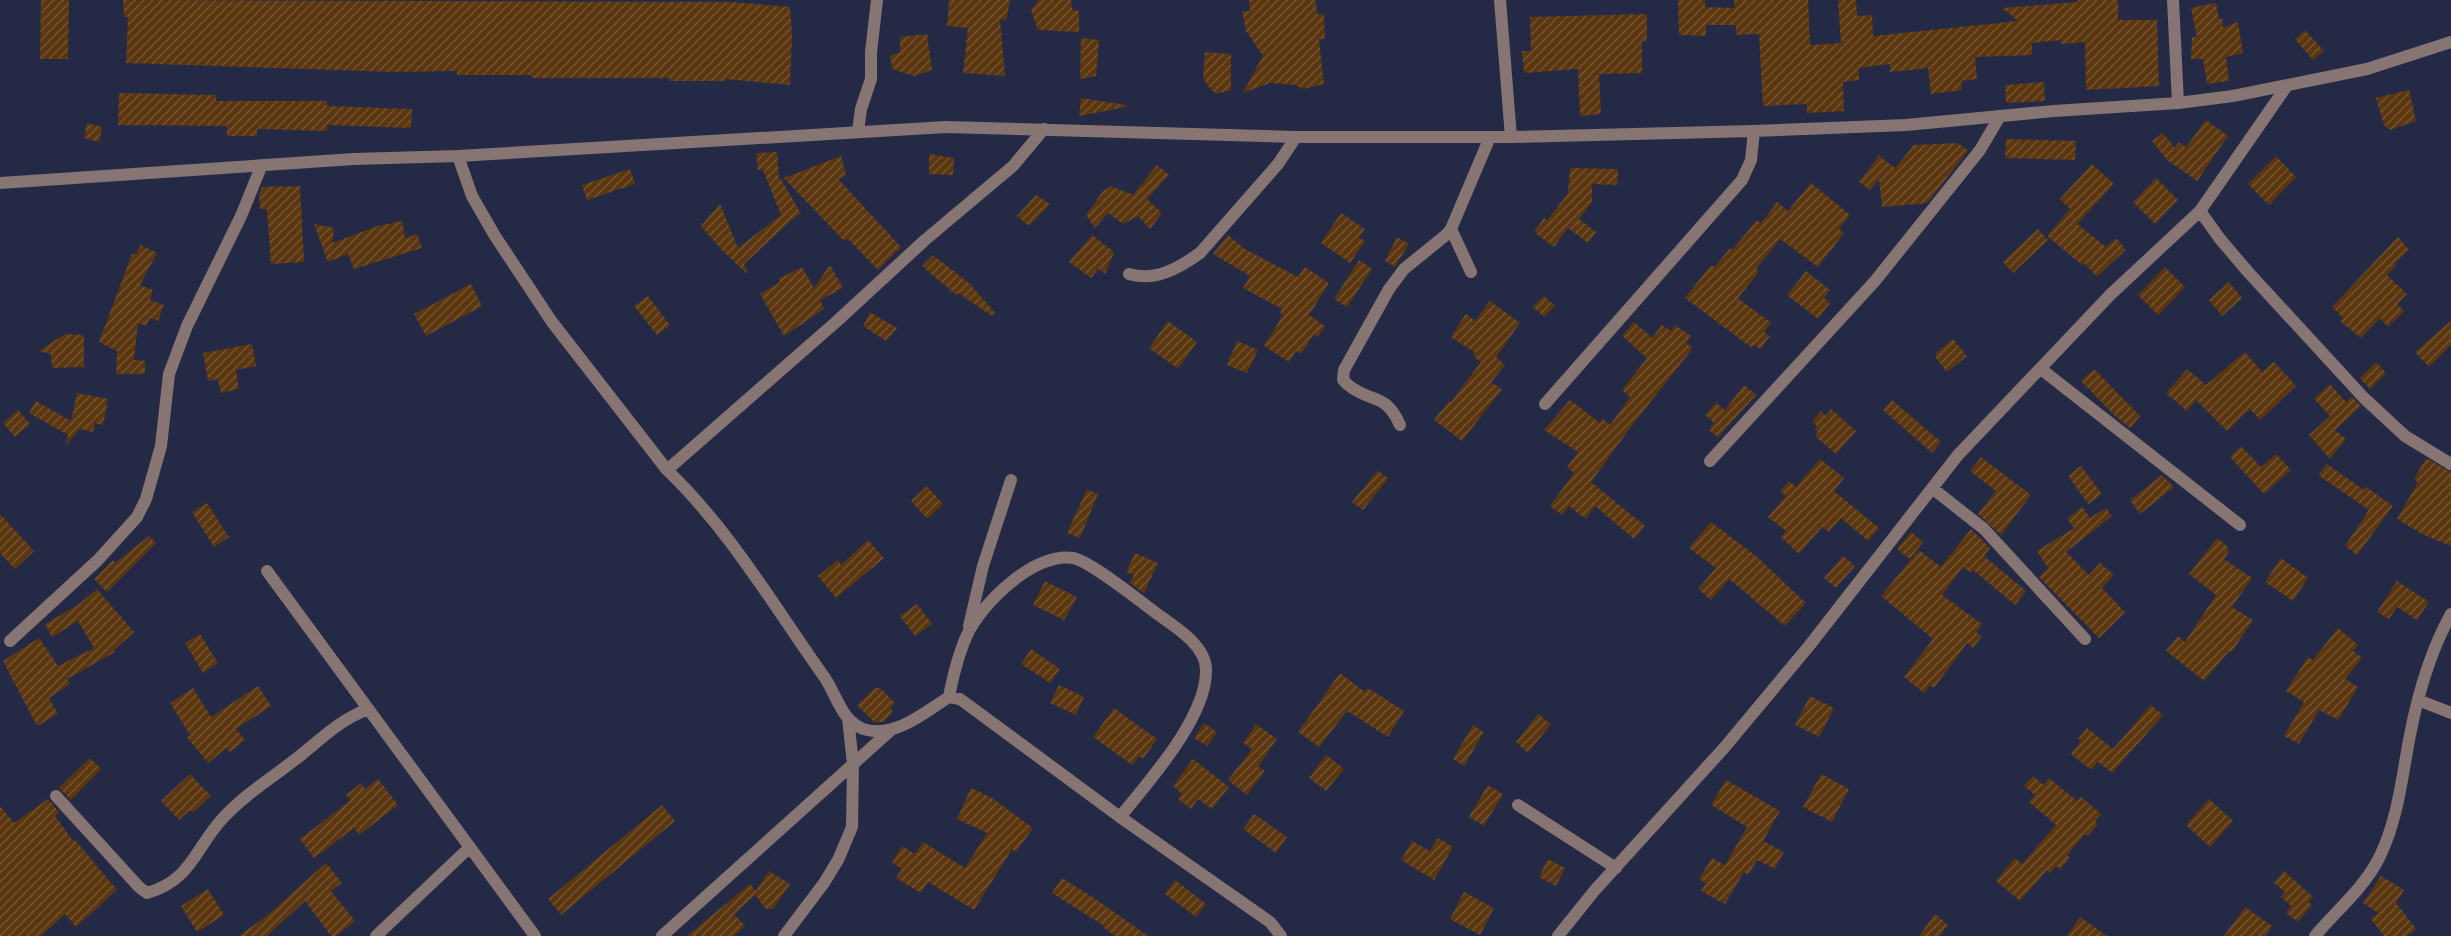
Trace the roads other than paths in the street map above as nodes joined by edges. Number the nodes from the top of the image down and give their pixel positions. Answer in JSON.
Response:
{"nodes":[{"id":1,"x":877,"y":0,"type":"edge"},
{"id":2,"x":1500,"y":0,"type":"edge"},
{"id":3,"x":2173,"y":0,"type":"edge"},
{"id":4,"x":2451,"y":42,"type":"edge"},
{"id":5,"x":2286,"y":87,"type":"junction"},
{"id":6,"x":2178,"y":103,"type":"junction"},
{"id":7,"x":2000,"y":116,"type":"junction"},
{"id":8,"x":1044,"y":129,"type":"junction"},
{"id":9,"x":858,"y":131,"type":"junction"},
{"id":10,"x":1754,"y":131,"type":"junction"},
{"id":11,"x":1296,"y":136,"type":"junction"},
{"id":12,"x":1490,"y":137,"type":"junction"},
{"id":13,"x":1511,"y":137,"type":"junction"},
{"id":14,"x":458,"y":156,"type":"junction"},
{"id":15,"x":261,"y":166,"type":"junction"},
{"id":16,"x":0,"y":183,"type":"edge"},
{"id":17,"x":2200,"y":211,"type":"junction"},
{"id":18,"x":1451,"y":229,"type":"junction"},
{"id":19,"x":1471,"y":272,"type":"dead end"},
{"id":20,"x":1129,"y":274,"type":"dead end"},
{"id":21,"x":2041,"y":369,"type":"junction"},
{"id":22,"x":1545,"y":404,"type":"dead end"},
{"id":23,"x":1400,"y":425,"type":"dead end"},
{"id":24,"x":1710,"y":461,"type":"dead end"},
{"id":25,"x":2451,"y":464,"type":"edge"},
{"id":26,"x":667,"y":470,"type":"junction"},
{"id":27,"x":1011,"y":480,"type":"dead end"},
{"id":28,"x":1932,"y":488,"type":"junction"},
{"id":29,"x":2240,"y":525,"type":"dead end"},
{"id":30,"x":267,"y":571,"type":"dead end"},
{"id":31,"x":2451,"y":614,"type":"edge"},
{"id":32,"x":968,"y":633,"type":"junction"},
{"id":33,"x":2085,"y":639,"type":"dead end"},
{"id":34,"x":10,"y":641,"type":"dead end"},
{"id":35,"x":949,"y":697,"type":"junction"},
{"id":36,"x":2418,"y":700,"type":"junction"},
{"id":37,"x":368,"y":709,"type":"junction"},
{"id":38,"x":2451,"y":712,"type":"edge"},
{"id":39,"x":848,"y":718,"type":"junction"},
{"id":40,"x":891,"y":730,"type":"junction"},
{"id":41,"x":853,"y":764,"type":"junction"},
{"id":42,"x":56,"y":796,"type":"dead end"},
{"id":43,"x":1518,"y":805,"type":"dead end"},
{"id":44,"x":1120,"y":817,"type":"junction"},
{"id":45,"x":470,"y":847,"type":"junction"},
{"id":46,"x":1616,"y":868,"type":"junction"},
{"id":47,"x":376,"y":936,"type":"edge"},
{"id":48,"x":535,"y":936,"type":"edge"},
{"id":49,"x":662,"y":936,"type":"edge"},
{"id":50,"x":784,"y":936,"type":"edge"},
{"id":51,"x":1281,"y":936,"type":"edge"},
{"id":52,"x":1558,"y":936,"type":"edge"},
{"id":53,"x":2315,"y":936,"type":"edge"}],
"edges":[{"from":1,"to":9,"type":"street"},
{"from":2,"to":13,"type":"street"},
{"from":3,"to":6,"type":"street"},
{"from":4,"to":5,"type":"street"},
{"from":5,"to":6,"type":"street"},
{"from":5,"to":17,"type":"street"},
{"from":6,"to":7,"type":"street"},
{"from":7,"to":10,"type":"street"},
{"from":7,"to":24,"type":"street"},
{"from":8,"to":9,"type":"street"},
{"from":8,"to":11,"type":"street"},
{"from":8,"to":26,"type":"street"},
{"from":9,"to":14,"type":"street"},
{"from":10,"to":13,"type":"street"},
{"from":10,"to":22,"type":"street"},
{"from":11,"to":12,"type":"street"},
{"from":11,"to":20,"type":"street"},
{"from":12,"to":13,"type":"street"},
{"from":12,"to":18,"type":"street"},
{"from":14,"to":15,"type":"street"},
{"from":14,"to":26,"type":"street"},
{"from":15,"to":16,"type":"street"},
{"from":15,"to":34,"type":"street"},
{"from":17,"to":21,"type":"street"},
{"from":17,"to":25,"type":"street"},
{"from":18,"to":19,"type":"street"},
{"from":18,"to":23,"type":"street"},
{"from":21,"to":28,"type":"street"},
{"from":21,"to":29,"type":"street"},
{"from":26,"to":39,"type":"street"},
{"from":27,"to":32,"type":"street"},
{"from":28,"to":33,"type":"street"},
{"from":28,"to":46,"type":"street"},
{"from":30,"to":37,"type":"street"},
{"from":31,"to":36,"type":"street"},
{"from":32,"to":35,"type":"street"},
{"from":32,"to":44,"type":"street"},
{"from":35,"to":40,"type":"street"},
{"from":35,"to":44,"type":"street"},
{"from":36,"to":38,"type":"street"},
{"from":36,"to":53,"type":"street"},
{"from":37,"to":42,"type":"street"},
{"from":37,"to":45,"type":"street"},
{"from":39,"to":40,"type":"street"},
{"from":39,"to":41,"type":"street"},
{"from":40,"to":41,"type":"street"},
{"from":41,"to":49,"type":"street"},
{"from":41,"to":50,"type":"street"},
{"from":43,"to":46,"type":"street"},
{"from":44,"to":51,"type":"street"},
{"from":45,"to":47,"type":"street"},
{"from":45,"to":48,"type":"street"},
{"from":46,"to":52,"type":"street"}]}
